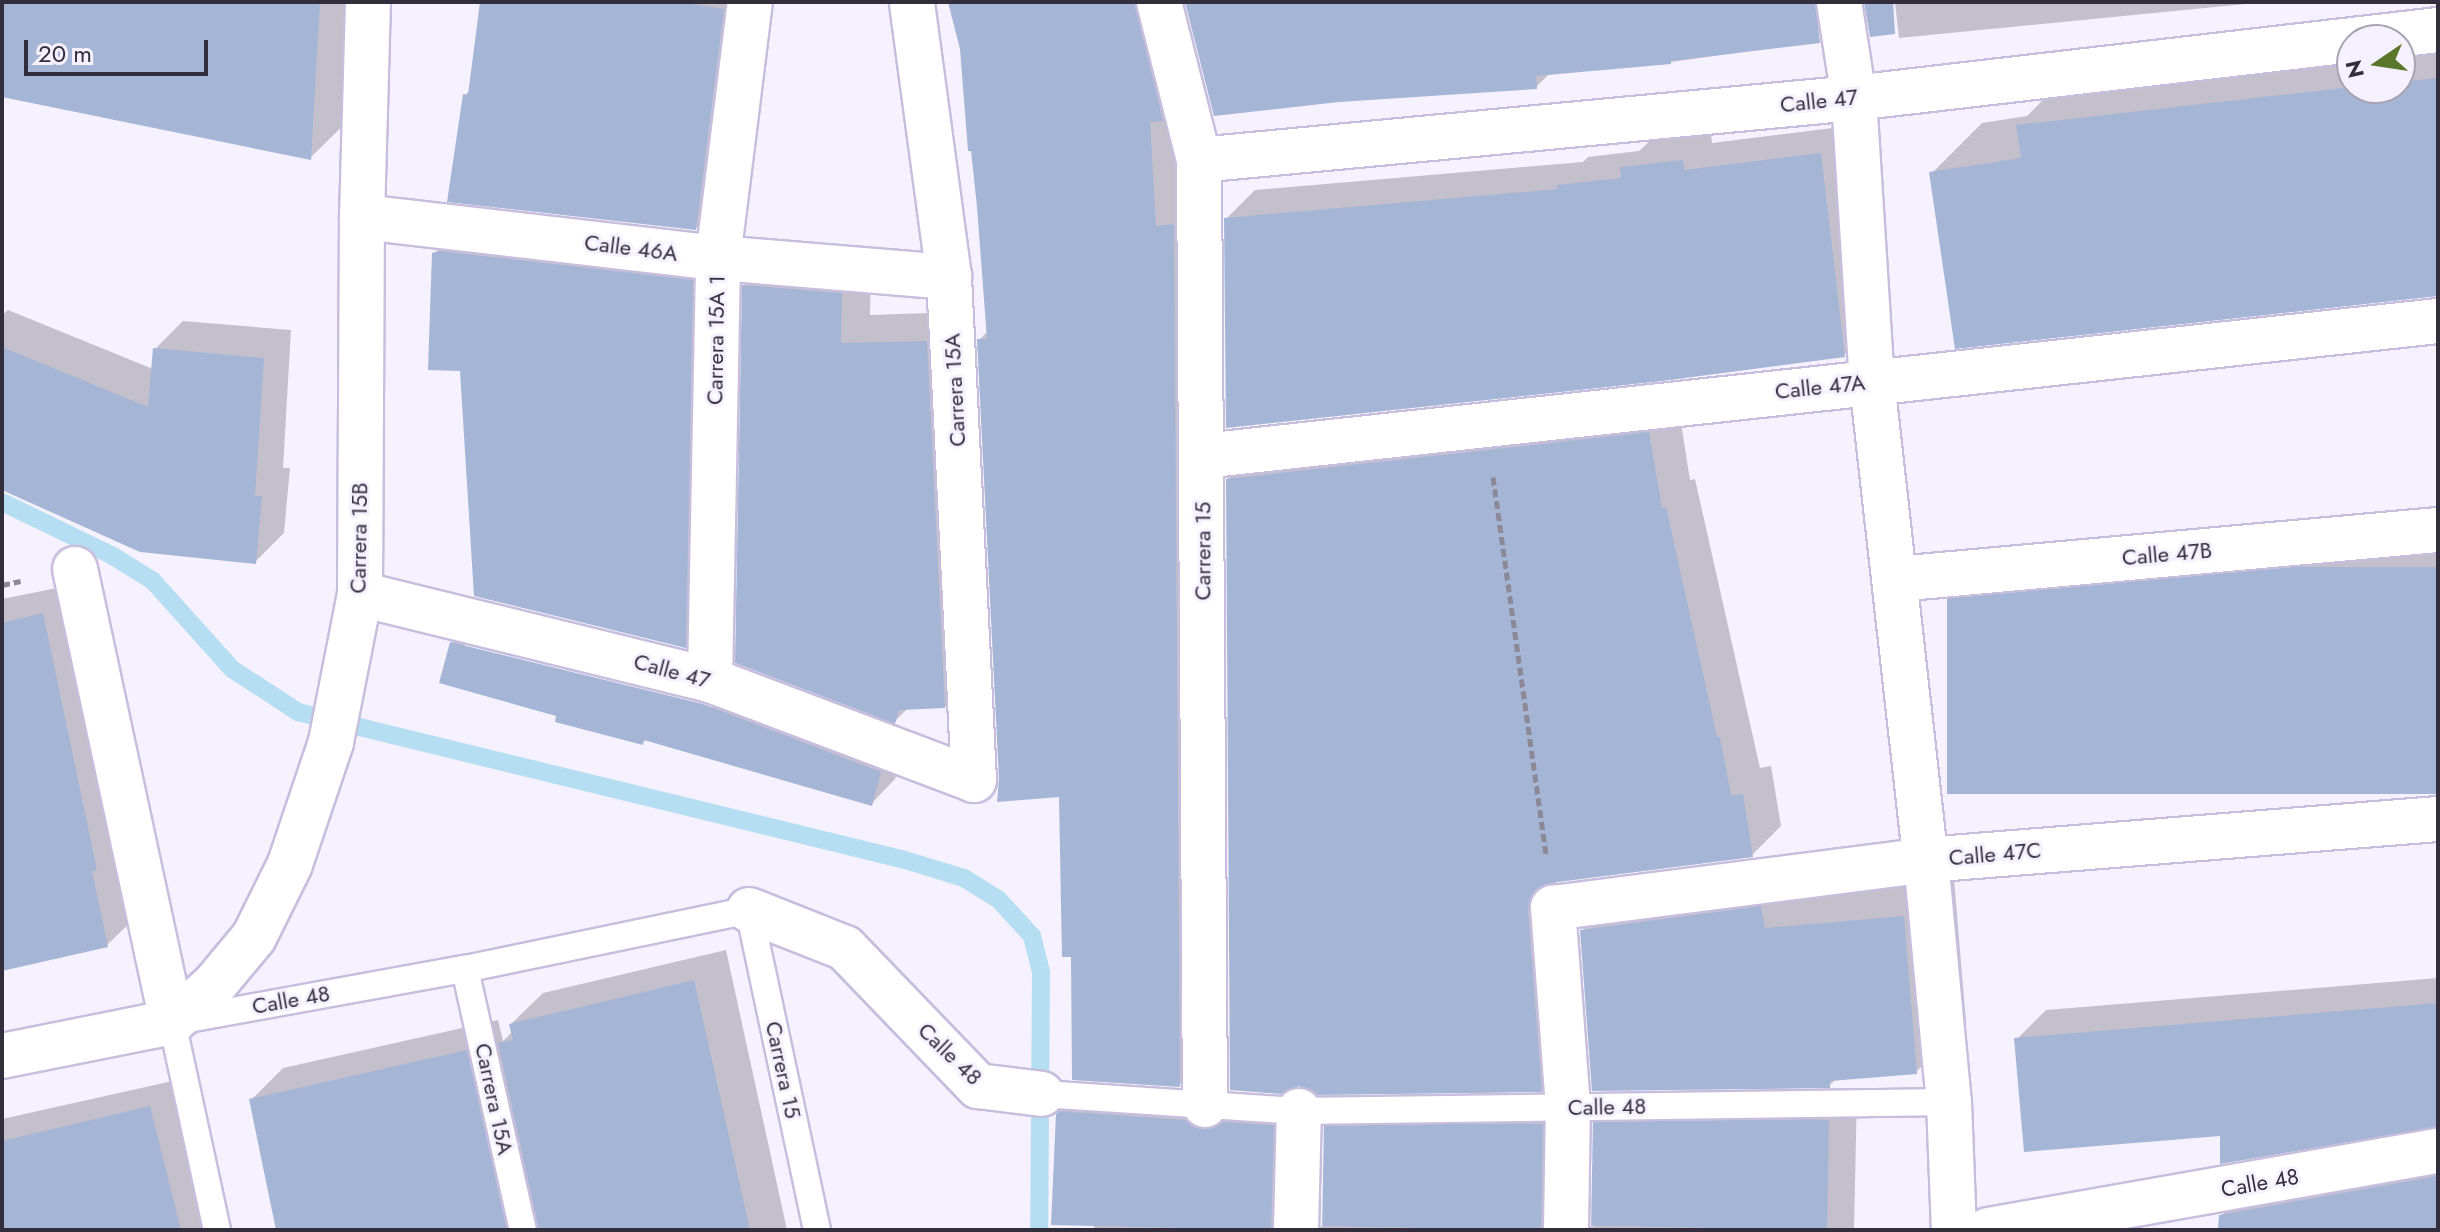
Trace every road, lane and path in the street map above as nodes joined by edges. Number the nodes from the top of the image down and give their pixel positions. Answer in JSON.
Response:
{"nodes":[{"id":1,"x":368,"y":2,"type":"edge"},
{"id":2,"x":750,"y":2,"type":"edge"},
{"id":3,"x":912,"y":2,"type":"edge"},
{"id":4,"x":1159,"y":2,"type":"edge"},
{"id":5,"x":1839,"y":2,"type":"edge"},
{"id":6,"x":2438,"y":30,"type":"edge"},
{"id":7,"x":1854,"y":98,"type":"junction"},
{"id":8,"x":1199,"y":160,"type":"junction"},
{"id":9,"x":362,"y":217,"type":"junction"},
{"id":10,"x":718,"y":258,"type":"junction"},
{"id":11,"x":949,"y":277,"type":"junction"},
{"id":12,"x":2438,"y":321,"type":"edge"},
{"id":13,"x":1872,"y":382,"type":"junction"},
{"id":14,"x":1485,"y":425,"type":"junction"},
{"id":15,"x":1203,"y":456,"type":"junction"},
{"id":16,"x":2438,"y":530,"type":"edge"},
{"id":17,"x":75,"y":569,"type":"dead end"},
{"id":18,"x":1897,"y":579,"type":"junction"},
{"id":19,"x":360,"y":594,"type":"junction"},
{"id":20,"x":710,"y":680,"type":"junction"},
{"id":21,"x":974,"y":780,"type":"joint"},
{"id":22,"x":2438,"y":819,"type":"edge"},
{"id":23,"x":1926,"y":860,"type":"junction"},
{"id":24,"x":1553,"y":908,"type":"junction"},
{"id":25,"x":749,"y":910,"type":"junction"},
{"id":26,"x":465,"y":969,"type":"junction"},
{"id":27,"x":172,"y":1022,"type":"junction"},
{"id":28,"x":2,"y":1056,"type":"edge"},
{"id":29,"x":1042,"y":1094,"type":"joint"},
{"id":30,"x":1949,"y":1102,"type":"junction"},
{"id":31,"x":1205,"y":1105,"type":"junction"},
{"id":32,"x":1568,"y":1107,"type":"junction"},
{"id":33,"x":1299,"y":1111,"type":"junction"},
{"id":34,"x":2438,"y":1151,"type":"edge"},
{"id":35,"x":2005,"y":1229,"type":"edge"},
{"id":36,"x":217,"y":1230,"type":"edge"},
{"id":37,"x":523,"y":1230,"type":"edge"},
{"id":38,"x":817,"y":1230,"type":"edge"},
{"id":39,"x":1296,"y":1230,"type":"edge"},
{"id":40,"x":1566,"y":1230,"type":"edge"},
{"id":41,"x":1954,"y":1230,"type":"edge"}],
"edges":[{"from":1,"to":9,"type":"street","name":"Carrera 15B"},
{"from":2,"to":10,"type":"street","name":"Carrera 15A 1"},
{"from":3,"to":11,"type":"street","name":"Carrera 15A"},
{"from":4,"to":8,"type":"street","name":"Carrera 15"},
{"from":5,"to":7,"type":"street"},
{"from":6,"to":7,"type":"street","name":"Calle 47"},
{"from":7,"to":8,"type":"street","name":"Calle 47"},
{"from":7,"to":13,"type":"street"},
{"from":8,"to":15,"type":"street","name":"Carrera 15"},
{"from":9,"to":10,"type":"street","name":"Calle 46A"},
{"from":9,"to":19,"type":"street","name":"Carrera 15B"},
{"from":10,"to":11,"type":"street","name":"Calle 46A"},
{"from":10,"to":20,"type":"street","name":"Carrera 15A 1"},
{"from":11,"to":21,"type":"street","name":"Carrera 15A"},
{"from":12,"to":13,"type":"street","name":"Calle 47A"},
{"from":13,"to":14,"type":"street","name":"Calle 47A"},
{"from":13,"to":18,"type":"street"},
{"from":14,"to":15,"type":"street","name":"Calle 47A"},
{"from":14,"to":24,"type":"path"},
{"from":15,"to":31,"type":"street","name":"Carrera 15"},
{"from":16,"to":18,"type":"street","name":"Calle 47B"},
{"from":17,"to":27,"type":"street"},
{"from":18,"to":23,"type":"street"},
{"from":19,"to":20,"type":"street","name":"Calle 47"},
{"from":19,"to":27,"type":"street","name":"Carrera 15B"},
{"from":20,"to":21,"type":"street","name":"Calle 47"},
{"from":22,"to":23,"type":"street","name":"Calle 47C"},
{"from":23,"to":24,"type":"street","name":"Calle 47C"},
{"from":23,"to":30,"type":"street"},
{"from":24,"to":32,"type":"street"},
{"from":25,"to":26,"type":"lane","name":"Calle 48"},
{"from":25,"to":29,"type":"street","name":"Calle 48"},
{"from":25,"to":38,"type":"lane","name":"Carrera 15"},
{"from":26,"to":27,"type":"lane","name":"Calle 48"},
{"from":26,"to":37,"type":"lane","name":"Carrera 15A"},
{"from":27,"to":28,"type":"street","name":"Calle 48"},
{"from":27,"to":36,"type":"lane"},
{"from":29,"to":31,"type":"lane","name":"Calle 48"},
{"from":30,"to":32,"type":"lane","name":"Calle 48"},
{"from":30,"to":41,"type":"street"},
{"from":31,"to":33,"type":"lane","name":"Calle 48"},
{"from":32,"to":33,"type":"lane","name":"Calle 48"},
{"from":32,"to":40,"type":"street"},
{"from":33,"to":39,"type":"street"},
{"from":34,"to":35,"type":"street","name":"Calle 48"}]}
